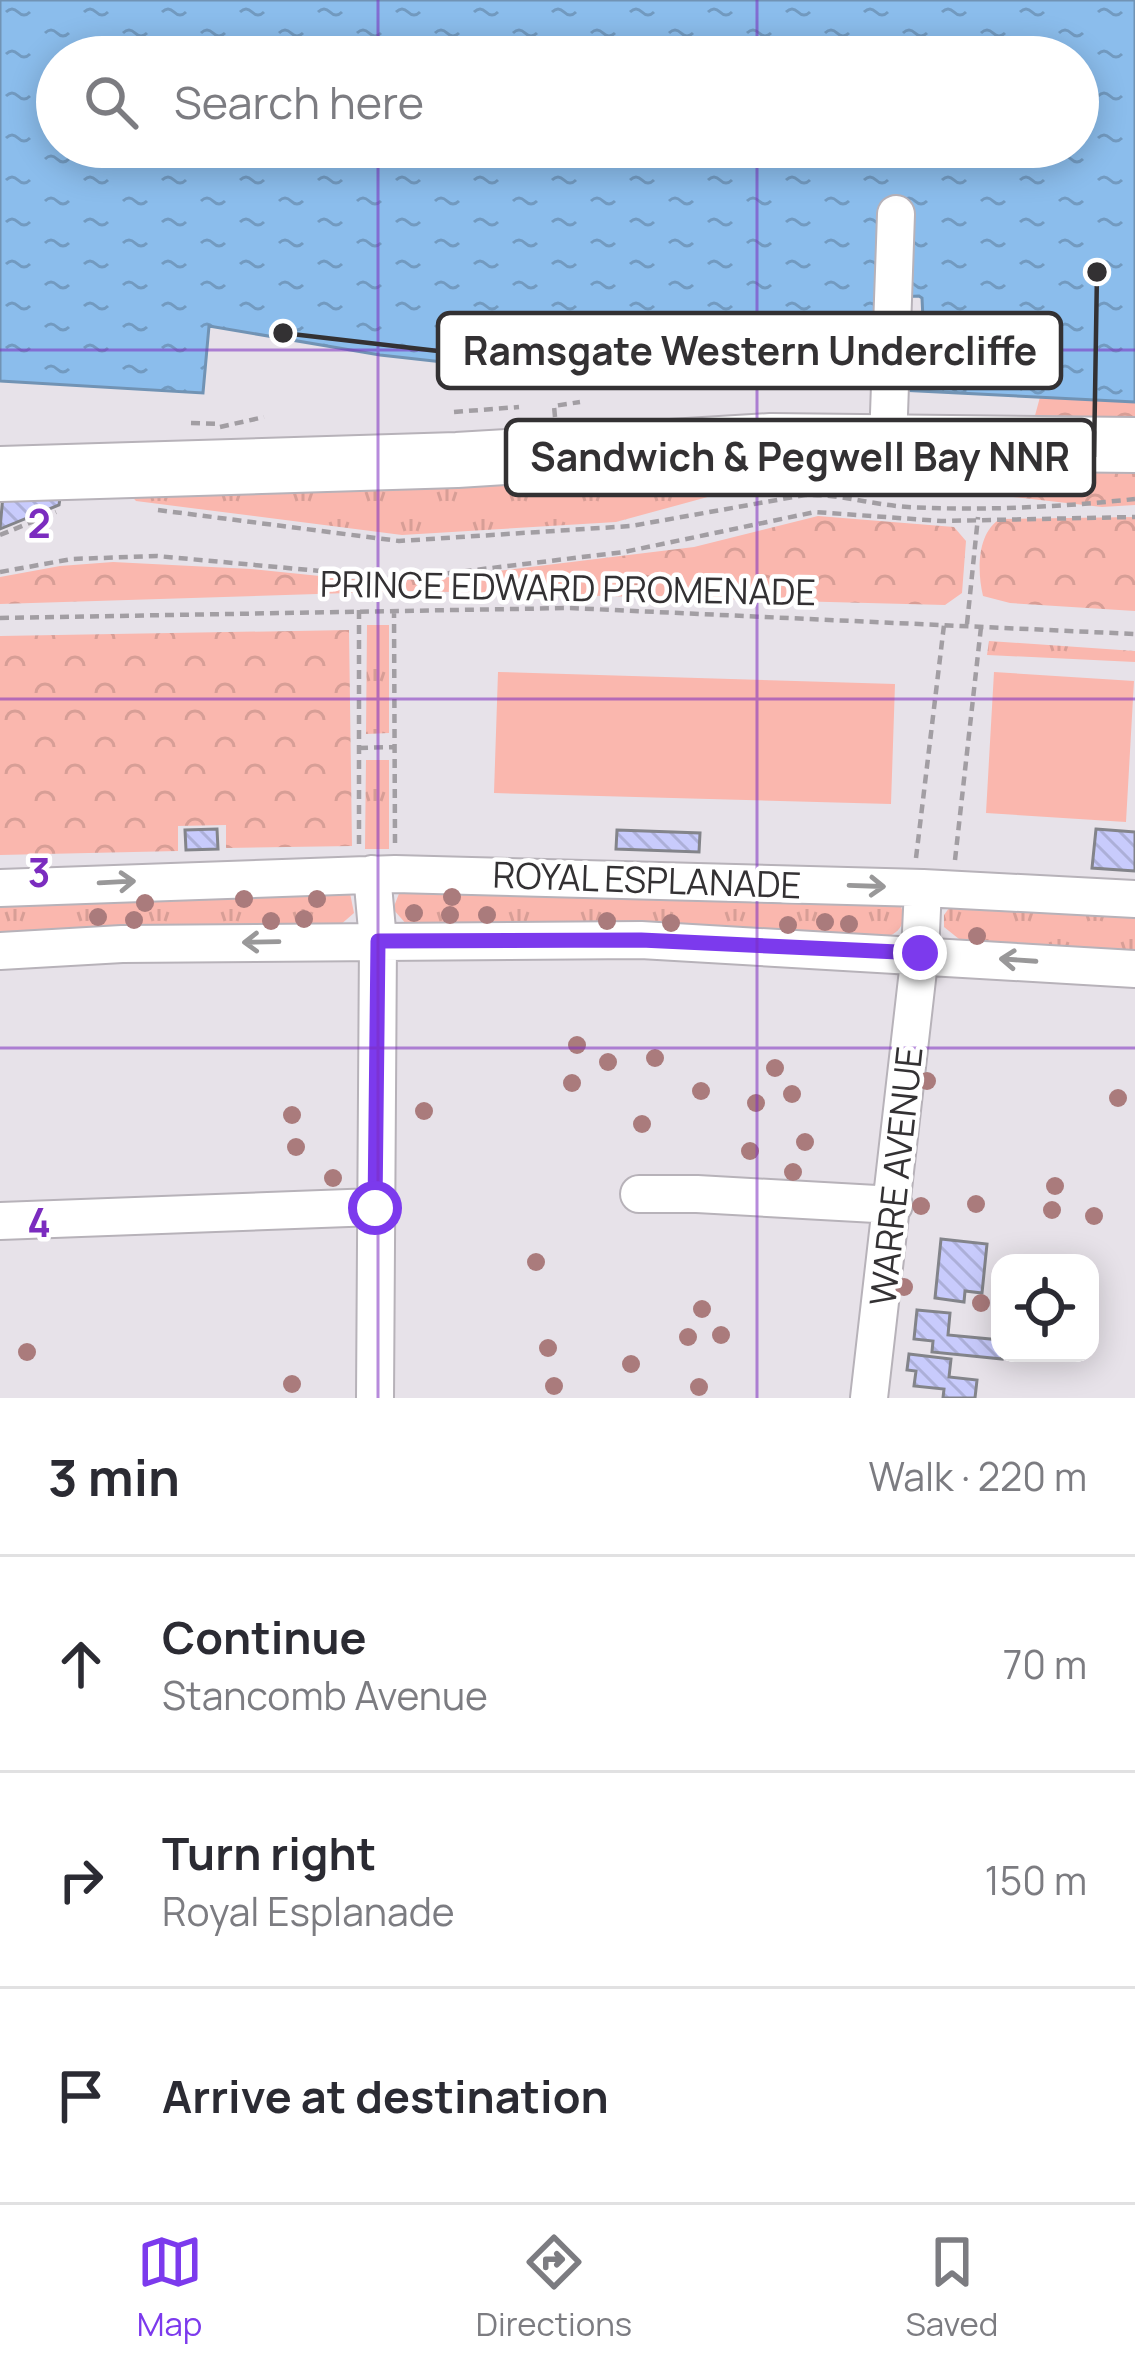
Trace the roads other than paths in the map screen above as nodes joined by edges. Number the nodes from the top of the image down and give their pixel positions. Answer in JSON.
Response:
{"nodes":[{"id":1,"x":896,"y":214,"type":"dead end"},
{"id":2,"x":888,"y":442,"type":"junction"},
{"id":3,"x":1135,"y":446,"type":"edge"},
{"id":4,"x":0,"y":474,"type":"edge"},
{"id":5,"x":376,"y":874,"type":"junction"},
{"id":6,"x":0,"y":888,"type":"edge"},
{"id":7,"x":929,"y":888,"type":"junction"},
{"id":8,"x":1135,"y":899,"type":"edge"},
{"id":9,"x":378,"y":941,"type":"junction"},
{"id":10,"x":0,"y":951,"type":"edge"},
{"id":11,"x":920,"y":953,"type":"junction"},
{"id":12,"x":1135,"y":969,"type":"edge"},
{"id":13,"x":639,"y":1195,"type":"dead end"},
{"id":14,"x":894,"y":1205,"type":"junction"},
{"id":15,"x":375,"y":1208,"type":"junction"},
{"id":16,"x":0,"y":1221,"type":"edge"},
{"id":17,"x":375,"y":1398,"type":"edge"},
{"id":18,"x":869,"y":1398,"type":"edge"}],
"edges":[{"from":1,"to":2,"type":"street"},
{"from":2,"to":3,"type":"highway"},
{"from":2,"to":4,"type":"highway"},
{"from":6,"to":5,"type":"street","name":"ROYAL ESPLANADE","one_way":true},
{"from":5,"to":7,"type":"street","name":"ROYAL ESPLANADE","one_way":true},
{"from":5,"to":9,"type":"street"},
{"from":7,"to":8,"type":"street","name":"ROYAL ESPLANADE"},
{"from":7,"to":11,"type":"street"},
{"from":9,"to":10,"type":"street","name":"ROYAL ESPLANADE","one_way":true},
{"from":9,"to":11,"type":"street","name":"ROYAL ESPLANADE"},
{"from":9,"to":15,"type":"street"},
{"from":12,"to":11,"type":"street","name":"ROYAL ESPLANADE","one_way":true},
{"from":11,"to":14,"type":"street","name":"WARRE AVENUE"},
{"from":13,"to":14,"type":"street"},
{"from":14,"to":18,"type":"street","name":"WARRE AVENUE"},
{"from":15,"to":16,"type":"street"},
{"from":15,"to":17,"type":"street"}]}
